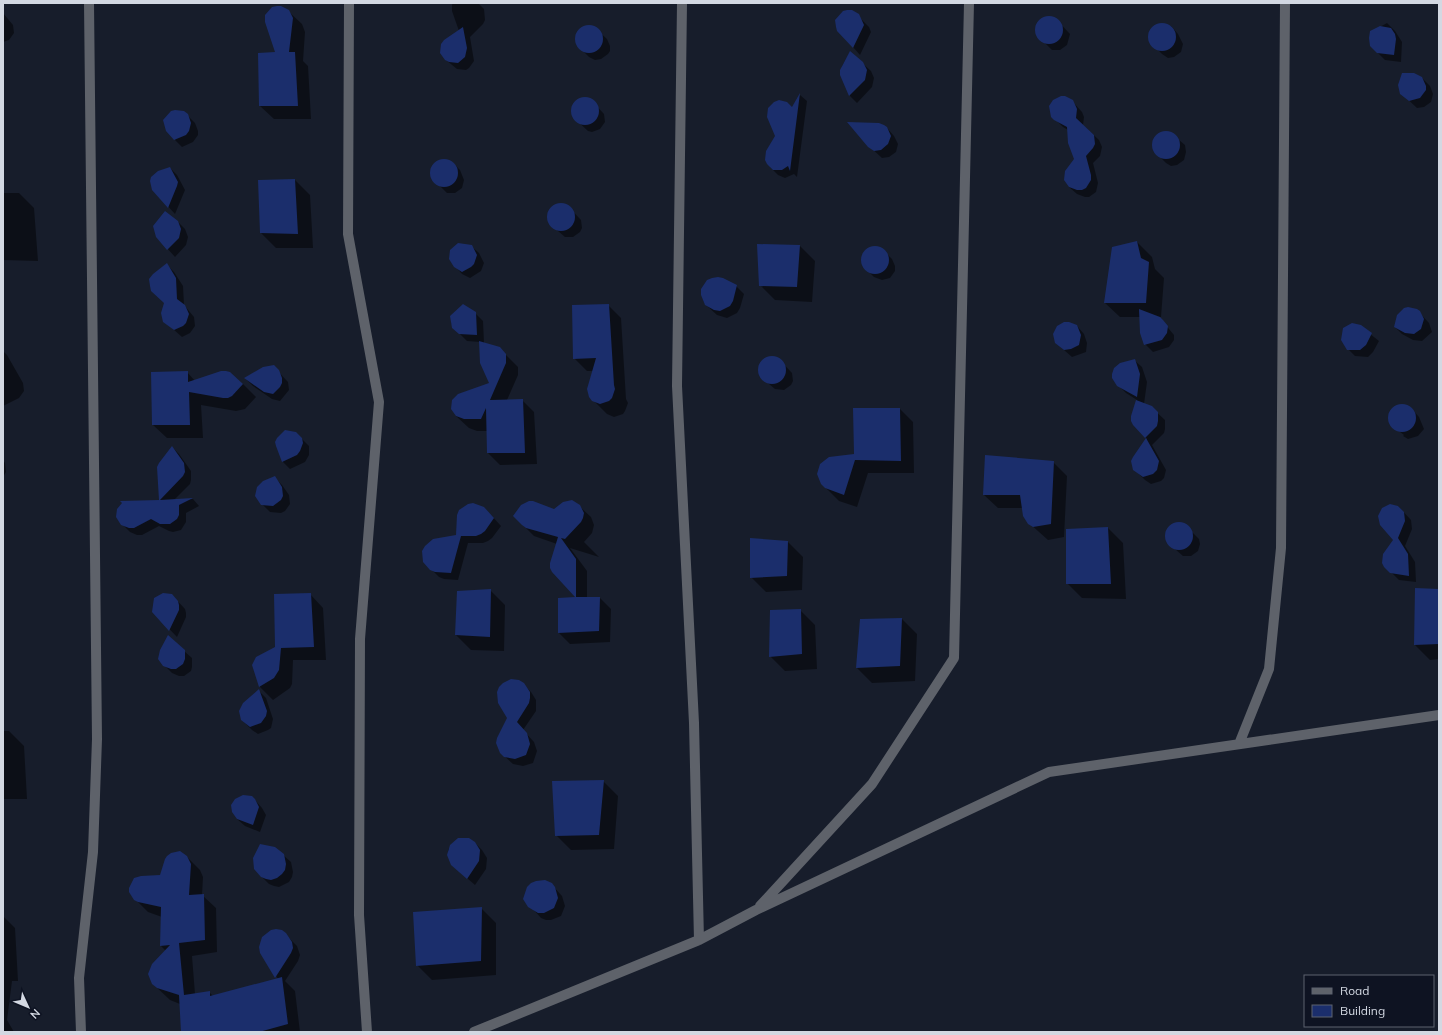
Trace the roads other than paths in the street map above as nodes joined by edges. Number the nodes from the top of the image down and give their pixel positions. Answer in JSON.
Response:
{"nodes":[{"id":1,"x":89,"y":3,"type":"edge"},
{"id":2,"x":349,"y":3,"type":"edge"},
{"id":3,"x":682,"y":3,"type":"edge"},
{"id":4,"x":969,"y":3,"type":"edge"},
{"id":5,"x":1285,"y":3,"type":"edge"},
{"id":6,"x":1439,"y":716,"type":"edge"},
{"id":7,"x":1239,"y":744,"type":"junction"},
{"id":8,"x":756,"y":910,"type":"junction"},
{"id":9,"x":700,"y":940,"type":"junction"},
{"id":10,"x":81,"y":1032,"type":"edge"},
{"id":11,"x":367,"y":1032,"type":"edge"},
{"id":12,"x":474,"y":1032,"type":"edge"}],
"edges":[{"from":1,"to":10,"type":"street"},
{"from":2,"to":11,"type":"street"},
{"from":3,"to":9,"type":"street"},
{"from":4,"to":8,"type":"street"},
{"from":5,"to":7,"type":"street"},
{"from":6,"to":7,"type":"street"},
{"from":7,"to":8,"type":"street"},
{"from":8,"to":9,"type":"street"},
{"from":9,"to":12,"type":"street"}]}
